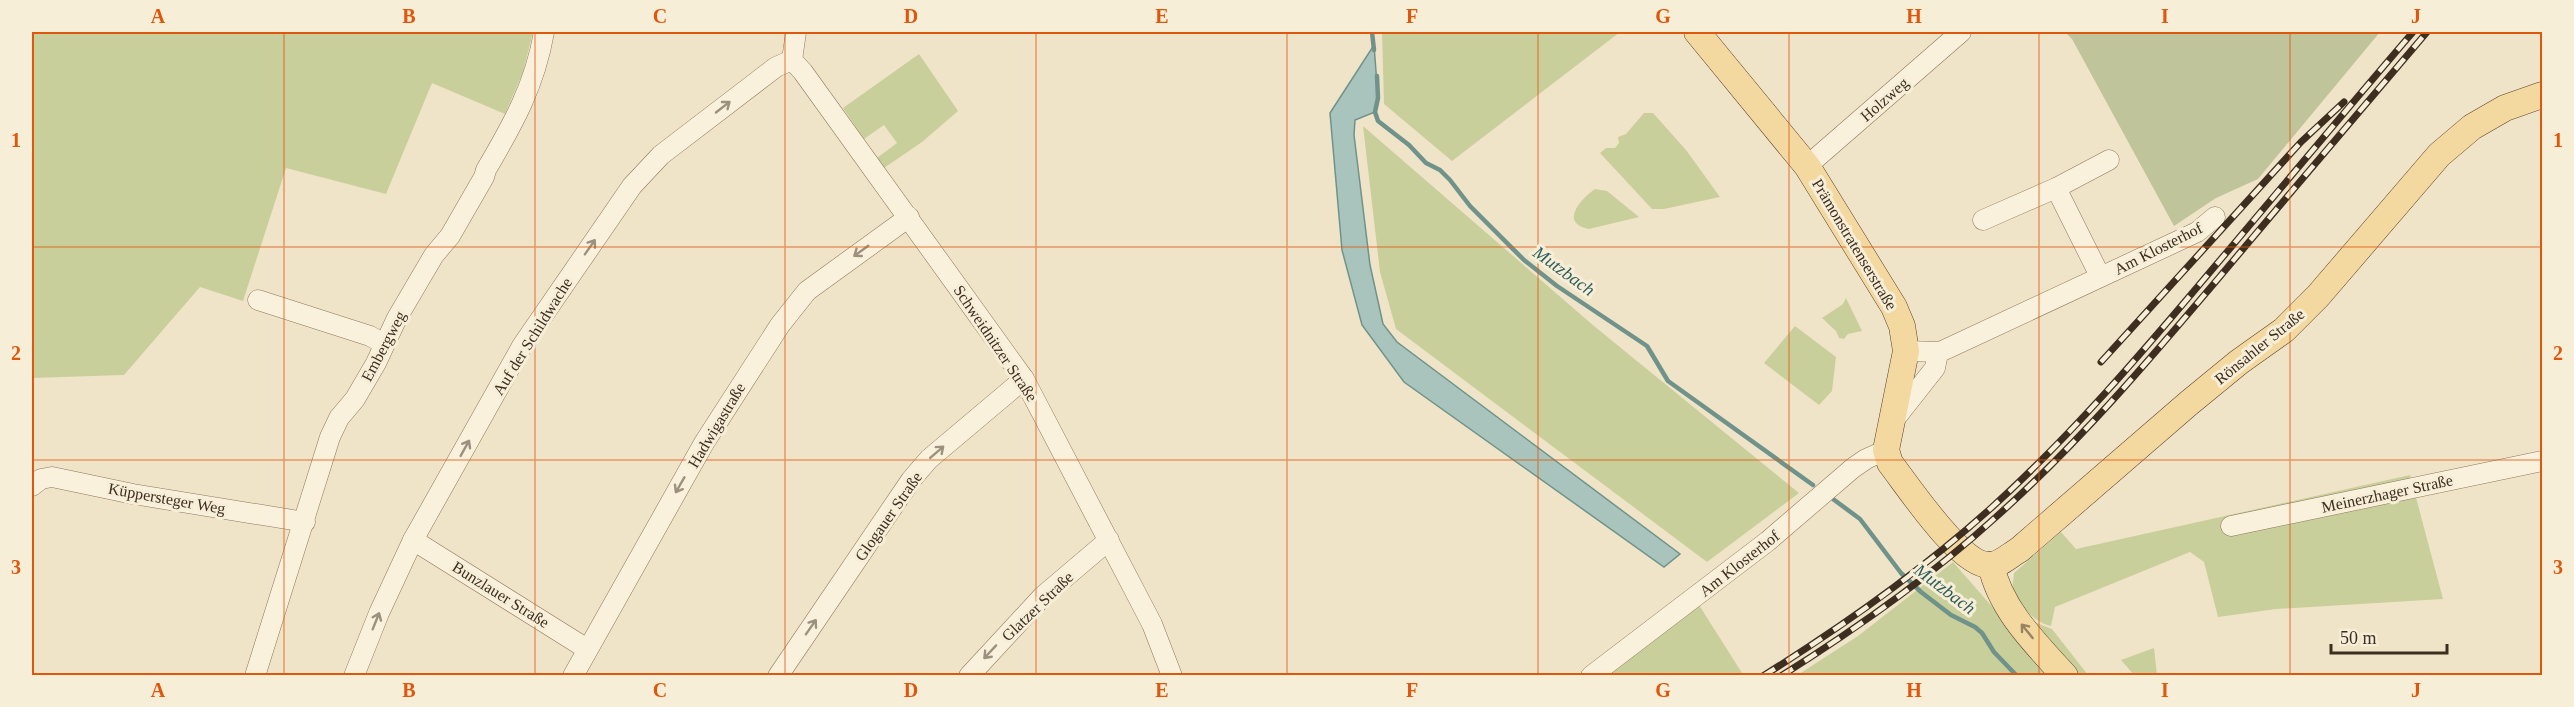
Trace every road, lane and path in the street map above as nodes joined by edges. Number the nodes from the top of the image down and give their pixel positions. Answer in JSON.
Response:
{"nodes":[{"id":1,"x":544,"y":32,"type":"edge"},
{"id":2,"x":796,"y":32,"type":"edge"},
{"id":3,"x":1697,"y":32,"type":"edge"},
{"id":4,"x":1961,"y":32,"type":"edge"},
{"id":5,"x":792,"y":60,"type":"junction"},
{"id":6,"x":2542,"y":95,"type":"edge"},
{"id":7,"x":2109,"y":160,"type":"dead end"},
{"id":8,"x":1807,"y":166,"type":"junction"},
{"id":9,"x":2056,"y":188,"type":"junction"},
{"id":10,"x":909,"y":217,"type":"junction"},
{"id":11,"x":2215,"y":217,"type":"dead end"},
{"id":12,"x":1983,"y":220,"type":"dead end"},
{"id":13,"x":2100,"y":276,"type":"junction"},
{"id":14,"x":258,"y":300,"type":"dead end"},
{"id":15,"x":384,"y":344,"type":"junction"},
{"id":16,"x":1906,"y":351,"type":"junction"},
{"id":17,"x":1938,"y":353,"type":"junction"},
{"id":18,"x":1024,"y":379,"type":"junction"},
{"id":19,"x":1891,"y":424,"type":"junction"},
{"id":20,"x":1886,"y":450,"type":"junction"},
{"id":21,"x":2542,"y":461,"type":"edge"},
{"id":22,"x":32,"y":486,"type":"edge"},
{"id":23,"x":305,"y":522,"type":"junction"},
{"id":24,"x":2231,"y":526,"type":"dead end"},
{"id":25,"x":413,"y":540,"type":"junction"},
{"id":26,"x":1109,"y":540,"type":"junction"},
{"id":27,"x":1990,"y":565,"type":"junction"},
{"id":28,"x":587,"y":649,"type":"junction"},
{"id":29,"x":255,"y":675,"type":"edge"},
{"id":30,"x":354,"y":675,"type":"edge"},
{"id":31,"x":573,"y":675,"type":"edge"},
{"id":32,"x":778,"y":675,"type":"edge"},
{"id":33,"x":969,"y":675,"type":"edge"},
{"id":34,"x":1172,"y":675,"type":"edge"},
{"id":35,"x":1591,"y":675,"type":"edge"},
{"id":36,"x":2066,"y":675,"type":"edge"}],
"edges":[{"from":1,"to":15,"type":"street","name":"Embergweg"},
{"from":2,"to":5,"type":"street"},
{"from":3,"to":8,"type":"main road","name":"Prämonstratenserstraße"},
{"from":4,"to":8,"type":"street","name":"Holzweg"},
{"from":5,"to":10,"type":"street","name":"Schweidnitzer Straße"},
{"from":25,"to":5,"type":"street","name":"Auf der Schildwache","one_way":true},
{"from":6,"to":27,"type":"main road","name":"Rönsahler Straße"},
{"from":7,"to":9,"type":"street"},
{"from":8,"to":16,"type":"main road","name":"Prämonstratenserstraße"},
{"from":9,"to":12,"type":"street"},
{"from":9,"to":13,"type":"street","name":"Am Klosterhof"},
{"from":10,"to":18,"type":"street","name":"Schweidnitzer Straße"},
{"from":10,"to":28,"type":"street","name":"Hadwigastraße","one_way":true},
{"from":11,"to":13,"type":"street","name":"Am Klosterhof"},
{"from":13,"to":17,"type":"street","name":"Am Klosterhof"},
{"from":14,"to":15,"type":"street"},
{"from":15,"to":23,"type":"street","name":"Embergweg"},
{"from":16,"to":17,"type":"street","name":"Am Klosterhof"},
{"from":16,"to":19,"type":"main road","name":"Prämonstratenserstraße"},
{"from":17,"to":19,"type":"street"},
{"from":18,"to":26,"type":"street","name":"Schweidnitzer Straße"},
{"from":32,"to":18,"type":"street","name":"Glogauer Straße","one_way":true},
{"from":19,"to":20,"type":"main road","name":"Prämonstratenserstraße"},
{"from":20,"to":27,"type":"main road"},
{"from":20,"to":35,"type":"street","name":"Am Klosterhof"},
{"from":21,"to":24,"type":"street","name":"Meinerzhager Straße"},
{"from":22,"to":23,"type":"street","name":"Küppersteger Weg"},
{"from":23,"to":29,"type":"street","name":"Embergweg"},
{"from":25,"to":28,"type":"street","name":"Bunzlauer Straße"},
{"from":30,"to":25,"type":"street","name":"Auf der Schildwache","one_way":true},
{"from":26,"to":33,"type":"street","name":"Glatzer Straße","one_way":true},
{"from":26,"to":34,"type":"street","name":"Schweidnitzer Straße"},
{"from":36,"to":27,"type":"main road","one_way":true},
{"from":28,"to":31,"type":"street","name":"Hadwigastraße"}]}
